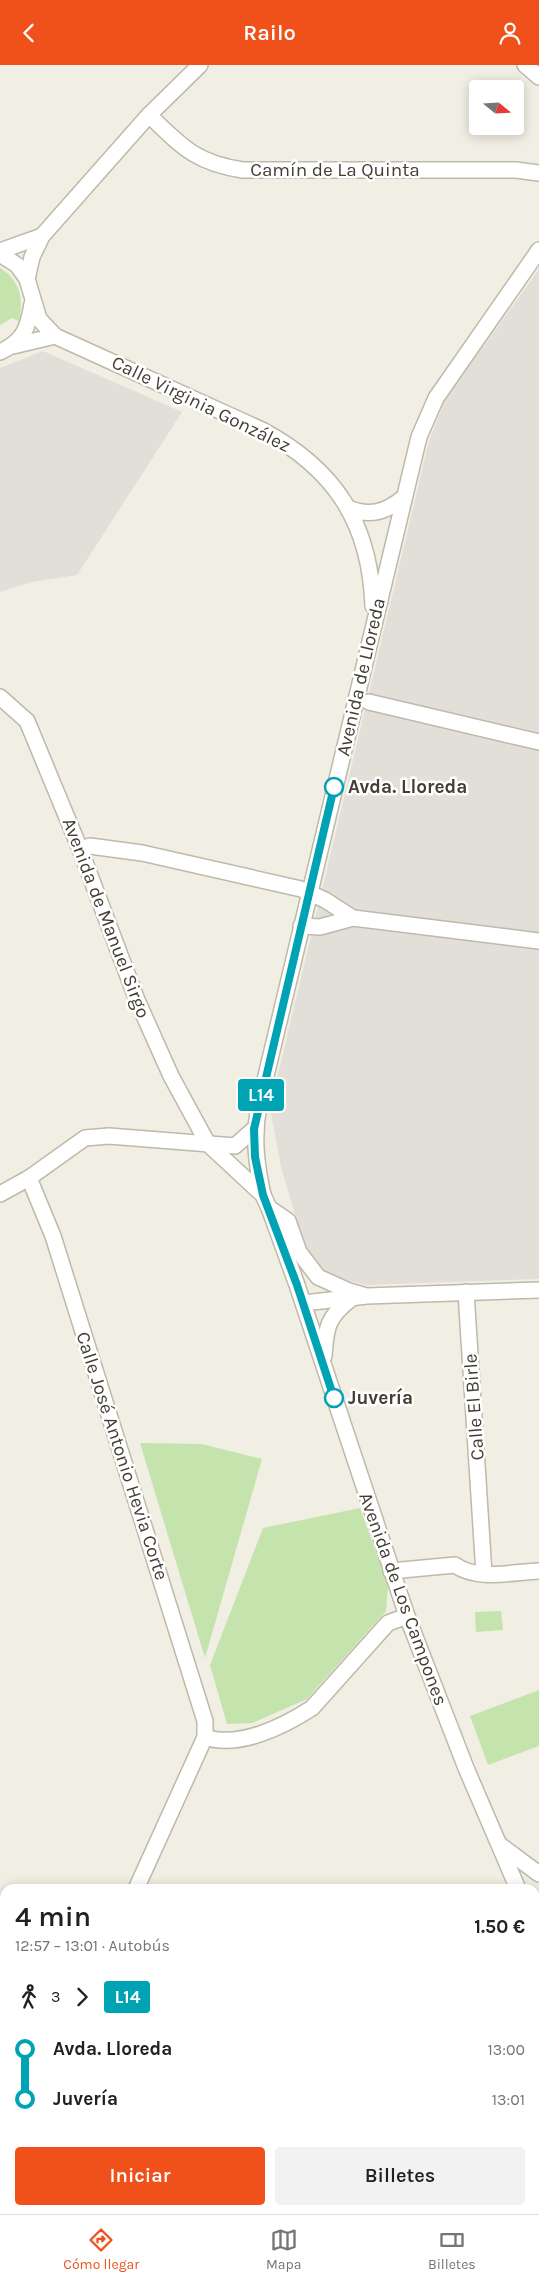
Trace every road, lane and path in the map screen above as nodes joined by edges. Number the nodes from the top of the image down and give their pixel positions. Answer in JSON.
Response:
{"nodes":[{"id":1,"x":200,"y":65,"type":"edge"},
{"id":2,"x":525,"y":65,"type":"edge"},
{"id":3,"x":539,"y":77,"type":"edge"},
{"id":4,"x":149,"y":115,"type":"junction"},
{"id":5,"x":539,"y":173,"type":"edge"},
{"id":6,"x":42,"y":236,"type":"junction"},
{"id":7,"x":539,"y":250,"type":"edge"},
{"id":8,"x":0,"y":252,"type":"edge"},
{"id":9,"x":27,"y":279,"type":"junction"},
{"id":10,"x":33,"y":300,"type":"junction"},
{"id":11,"x":55,"y":336,"type":"junction"},
{"id":12,"x":5,"y":350,"type":"edge"},
{"id":13,"x":403,"y":498,"type":"junction"},
{"id":14,"x":348,"y":508,"type":"junction"},
{"id":15,"x":372,"y":630,"type":"junction"},
{"id":16,"x":0,"y":697,"type":"edge"},
{"id":17,"x":368,"y":702,"type":"dead end"},
{"id":18,"x":539,"y":742,"type":"edge"},
{"id":19,"x":80,"y":849,"type":"junction"},
{"id":20,"x":309,"y":893,"type":"junction"},
{"id":21,"x":353,"y":918,"type":"junction"},
{"id":22,"x":301,"y":925,"type":"junction"},
{"id":23,"x":539,"y":941,"type":"edge"},
{"id":24,"x":254,"y":1129,"type":"junction"},
{"id":25,"x":208,"y":1144,"type":"junction"},
{"id":26,"x":29,"y":1178,"type":"junction"},
{"id":27,"x":0,"y":1194,"type":"edge"},
{"id":28,"x":266,"y":1201,"type":"junction"},
{"id":29,"x":539,"y":1290,"type":"edge"},
{"id":30,"x":466,"y":1292,"type":"junction"},
{"id":31,"x":367,"y":1296,"type":"junction"},
{"id":32,"x":351,"y":1299,"type":"junction"},
{"id":33,"x":303,"y":1303,"type":"junction"},
{"id":34,"x":324,"y":1365,"type":"junction"},
{"id":35,"x":391,"y":1571,"type":"junction"},
{"id":36,"x":539,"y":1571,"type":"edge"},
{"id":37,"x":484,"y":1574,"type":"junction"},
{"id":38,"x":407,"y":1616,"type":"junction"},
{"id":39,"x":205,"y":1737,"type":"junction"},
{"id":40,"x":500,"y":1845,"type":"junction"},
{"id":41,"x":539,"y":1874,"type":"edge"},
{"id":42,"x":138,"y":1884,"type":"edge"},
{"id":43,"x":517,"y":1884,"type":"edge"}],
"edges":[{"from":1,"to":4,"type":"street"},
{"from":2,"to":3,"type":"street"},
{"from":4,"to":5,"type":"street","name":"Camín de La Quinta"},
{"from":4,"to":6,"type":"street"},
{"from":6,"to":8,"type":"street"},
{"from":6,"to":9,"type":"street"},
{"from":7,"to":13,"type":"street","name":"Avenida de Lloreda"},
{"from":8,"to":9,"type":"street"},
{"from":9,"to":10,"type":"street","name":"Calle Virginia González"},
{"from":10,"to":11,"type":"street","name":"Calle Virginia González"},
{"from":10,"to":12,"type":"street"},
{"from":11,"to":12,"type":"street"},
{"from":11,"to":14,"type":"street","name":"Calle Virginia González"},
{"from":13,"to":14,"type":"street"},
{"from":13,"to":15,"type":"street","name":"Avenida de Lloreda"},
{"from":14,"to":15,"type":"street","name":"Calle Virginia González"},
{"from":15,"to":20,"type":"street","name":"Avenida de Lloreda"},
{"from":16,"to":19,"type":"street","name":"Avenida de Manuel Sirgo"},
{"from":17,"to":18,"type":"street"},
{"from":19,"to":20,"type":"street"},
{"from":19,"to":25,"type":"street","name":"Avenida de Manuel Sirgo"},
{"from":20,"to":21,"type":"street"},
{"from":20,"to":22,"type":"street","name":"Avenida de Lloreda"},
{"from":21,"to":22,"type":"street"},
{"from":21,"to":23,"type":"street"},
{"from":22,"to":24,"type":"street","name":"Avenida de Lloreda"},
{"from":24,"to":25,"type":"street"},
{"from":24,"to":28,"type":"street","name":"Avenida de Lloreda"},
{"from":25,"to":26,"type":"street"},
{"from":25,"to":28,"type":"street","name":"Avenida de Manuel Sirgo"},
{"from":26,"to":27,"type":"street"},
{"from":26,"to":39,"type":"street","name":"Calle José Antonio Hevia Corte"},
{"from":28,"to":31,"type":"street"},
{"from":28,"to":33,"type":"street","name":"Avenida de Manuel Sirgo"},
{"from":29,"to":30,"type":"street"},
{"from":30,"to":31,"type":"street"},
{"from":30,"to":37,"type":"street","name":"Calle El Birle"},
{"from":31,"to":32,"type":"street"},
{"from":32,"to":33,"type":"street"},
{"from":32,"to":34,"type":"street"},
{"from":33,"to":34,"type":"street","name":"Avenida de Los Campones"},
{"from":34,"to":35,"type":"street","name":"Avenida de Los Campones"},
{"from":35,"to":37,"type":"street"},
{"from":35,"to":38,"type":"street","name":"Avenida de Los Campones"},
{"from":36,"to":37,"type":"street"},
{"from":38,"to":39,"type":"street"},
{"from":38,"to":40,"type":"street","name":"Avenida de Los Campones"},
{"from":39,"to":42,"type":"street"},
{"from":40,"to":41,"type":"street"},
{"from":40,"to":43,"type":"street","name":"Avenida de Los Campones"}]}
